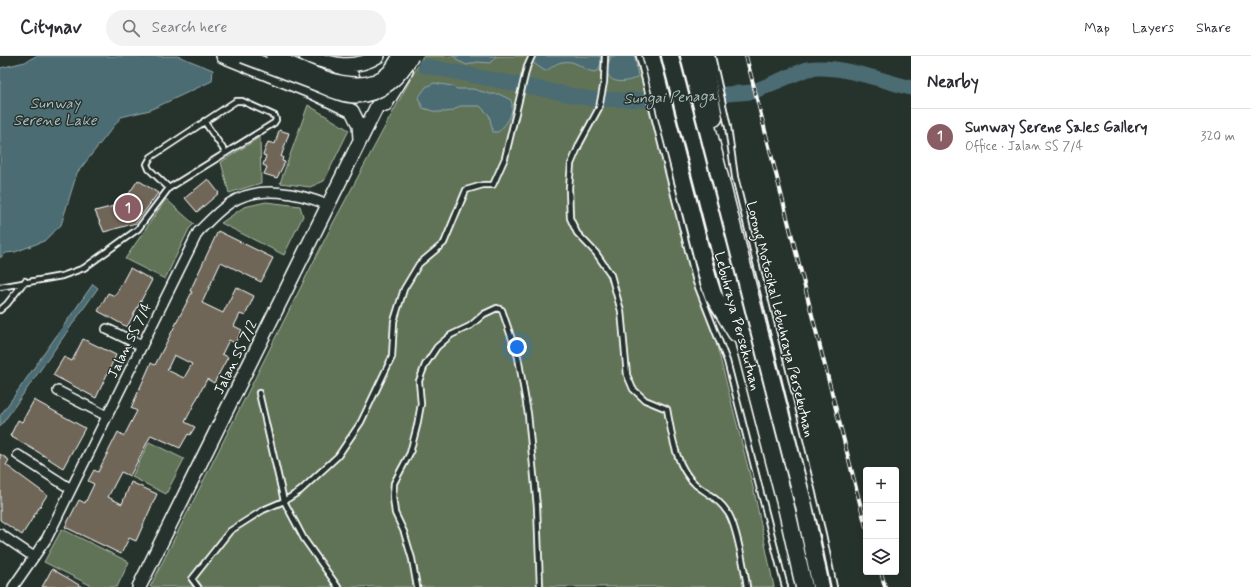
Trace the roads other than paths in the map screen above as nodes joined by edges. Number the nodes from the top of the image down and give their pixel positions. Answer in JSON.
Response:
{"nodes":[{"id":1,"x":223,"y":56,"type":"edge"},
{"id":2,"x":243,"y":56,"type":"edge"},
{"id":3,"x":273,"y":56,"type":"edge"},
{"id":4,"x":306,"y":56,"type":"edge"},
{"id":5,"x":378,"y":56,"type":"edge"},
{"id":6,"x":402,"y":56,"type":"edge"},
{"id":7,"x":413,"y":56,"type":"edge"},
{"id":8,"x":532,"y":56,"type":"edge"},
{"id":9,"x":605,"y":56,"type":"edge"},
{"id":10,"x":639,"y":56,"type":"edge"},
{"id":11,"x":651,"y":56,"type":"edge"},
{"id":12,"x":689,"y":56,"type":"edge"},
{"id":13,"x":703,"y":56,"type":"edge"},
{"id":14,"x":712,"y":56,"type":"edge"},
{"id":15,"x":671,"y":59,"type":"edge"},
{"id":16,"x":336,"y":65,"type":"junction"},
{"id":17,"x":312,"y":92,"type":"junction"},
{"id":18,"x":204,"y":121,"type":"junction"},
{"id":19,"x":360,"y":141,"type":"junction"},
{"id":20,"x":226,"y":153,"type":"junction"},
{"id":21,"x":713,"y":155,"type":"junction"},
{"id":22,"x":169,"y":188,"type":"junction"},
{"id":23,"x":328,"y":205,"type":"junction"},
{"id":24,"x":25,"y":281,"type":"junction"},
{"id":25,"x":0,"y":287,"type":"edge"},
{"id":26,"x":0,"y":310,"type":"edge"},
{"id":27,"x":107,"y":329,"type":"dead end"},
{"id":28,"x":142,"y":346,"type":"junction"},
{"id":29,"x":746,"y":352,"type":"junction"},
{"id":30,"x":58,"y":391,"type":"dead end"},
{"id":31,"x":259,"y":393,"type":"dead end"},
{"id":32,"x":107,"y":416,"type":"junction"},
{"id":33,"x":18,"y":455,"type":"dead end"},
{"id":34,"x":71,"y":489,"type":"junction"},
{"id":35,"x":284,"y":501,"type":"junction"},
{"id":36,"x":0,"y":534,"type":"edge"},
{"id":37,"x":34,"y":557,"type":"junction"},
{"id":38,"x":13,"y":587,"type":"edge"},
{"id":39,"x":139,"y":587,"type":"edge"},
{"id":40,"x":198,"y":587,"type":"edge"},
{"id":41,"x":338,"y":587,"type":"edge"},
{"id":42,"x":416,"y":587,"type":"edge"},
{"id":43,"x":540,"y":587,"type":"edge"},
{"id":44,"x":747,"y":587,"type":"edge"},
{"id":45,"x":785,"y":587,"type":"edge"},
{"id":46,"x":804,"y":587,"type":"edge"},
{"id":47,"x":821,"y":587,"type":"edge"},
{"id":48,"x":834,"y":587,"type":"edge"}],
"edges":[{"from":1,"to":17,"type":"street"},
{"from":2,"to":7,"type":"street","bridge":true},
{"from":3,"to":6,"type":"street","bridge":true},
{"from":4,"to":16,"type":"street"},
{"from":5,"to":16,"type":"street"},
{"from":6,"to":19,"type":"street","name":"Jalan SS 7/2"},
{"from":7,"to":19,"type":"street","name":"Jalan SS 7/2"},
{"from":8,"to":35,"type":"lane"},
{"from":9,"to":44,"type":"lane"},
{"from":10,"to":45,"type":"lane"},
{"from":11,"to":29,"type":"highway"},
{"from":12,"to":21,"type":"highway","name":"Lebuhraya Persekutuan"},
{"from":13,"to":21,"type":"highway"},
{"from":14,"to":48,"type":"lane","name":"Lorong Motosikal Lebuhraya Persekutuan"},
{"from":15,"to":29,"type":"highway","name":"Lebuhraya Persekutuan"},
{"from":16,"to":17,"type":"street"},
{"from":17,"to":19,"type":"street"},
{"from":18,"to":20,"type":"lane"},
{"from":18,"to":20,"type":"lane"},
{"from":18,"to":22,"type":"lane"},
{"from":19,"to":23,"type":"street","name":"Jalan SS 7/2"},
{"from":20,"to":22,"type":"lane"},
{"from":21,"to":47,"type":"highway","name":"Lebuhraya Persekutuan"},
{"from":22,"to":24,"type":"lane"},
{"from":23,"to":28,"type":"street","name":"Jalan SS 7/4"},
{"from":23,"to":39,"type":"street","name":"Jalan SS 7/2"},
{"from":24,"to":25,"type":"lane"},
{"from":24,"to":26,"type":"lane"},
{"from":27,"to":28,"type":"street"},
{"from":28,"to":32,"type":"street","name":"Jalan SS 7/4"},
{"from":29,"to":46,"type":"highway","name":"Lebuhraya Persekutuan"},
{"from":30,"to":32,"type":"street"},
{"from":31,"to":35,"type":"lane"},
{"from":32,"to":34,"type":"street","name":"Jalan SS 7/4"},
{"from":33,"to":34,"type":"street"},
{"from":34,"to":37,"type":"street","name":"Jalan SS 7/4"},
{"from":35,"to":40,"type":"lane"},
{"from":35,"to":41,"type":"lane"},
{"from":36,"to":37,"type":"street"},
{"from":37,"to":38,"type":"street","name":"Jalan SS 7/4"},
{"from":42,"to":43,"type":"lane"}]}
